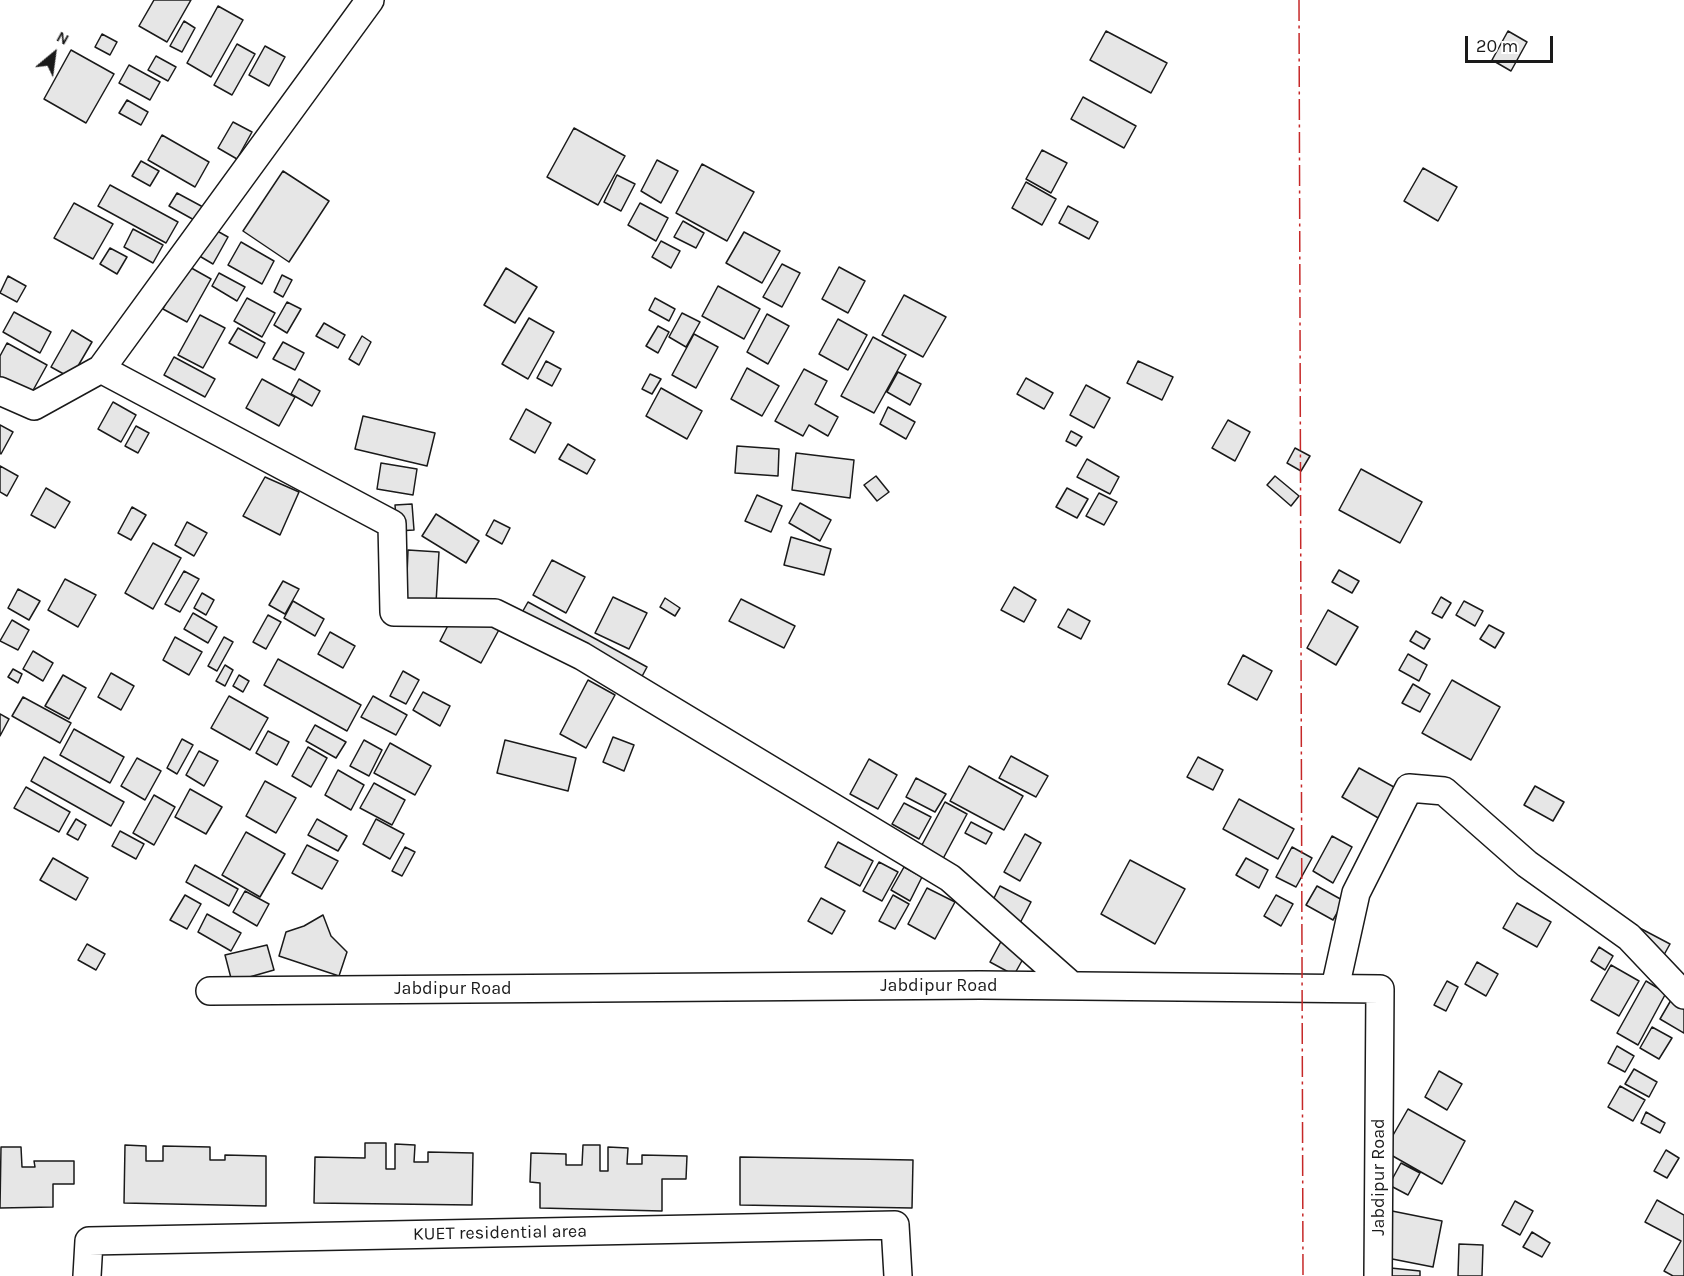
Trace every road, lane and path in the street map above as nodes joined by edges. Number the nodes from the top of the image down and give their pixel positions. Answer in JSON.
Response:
{"nodes":[{"id":1,"x":370,"y":0,"type":"edge"},
{"id":2,"x":101,"y":369,"type":"junction"},
{"id":3,"x":0,"y":391,"type":"edge"},
{"id":4,"x":1072,"y":986,"type":"junction"},
{"id":5,"x":1335,"y":988,"type":"junction"},
{"id":6,"x":210,"y":991,"type":"dead end"},
{"id":7,"x":1684,"y":995,"type":"edge"},
{"id":8,"x":87,"y":1276,"type":"edge"},
{"id":9,"x":898,"y":1276,"type":"edge"},
{"id":10,"x":1378,"y":1276,"type":"edge"}],
"edges":[{"from":1,"to":2,"type":"street"},
{"from":2,"to":3,"type":"street"},
{"from":2,"to":4,"type":"street"},
{"from":4,"to":5,"type":"street","name":"Jabdipur Road"},
{"from":4,"to":6,"type":"street","name":"Jabdipur Road"},
{"from":5,"to":7,"type":"street"},
{"from":5,"to":10,"type":"street","name":"Jabdipur Road"},
{"from":8,"to":9,"type":"street","name":"KUET residential area"}]}
